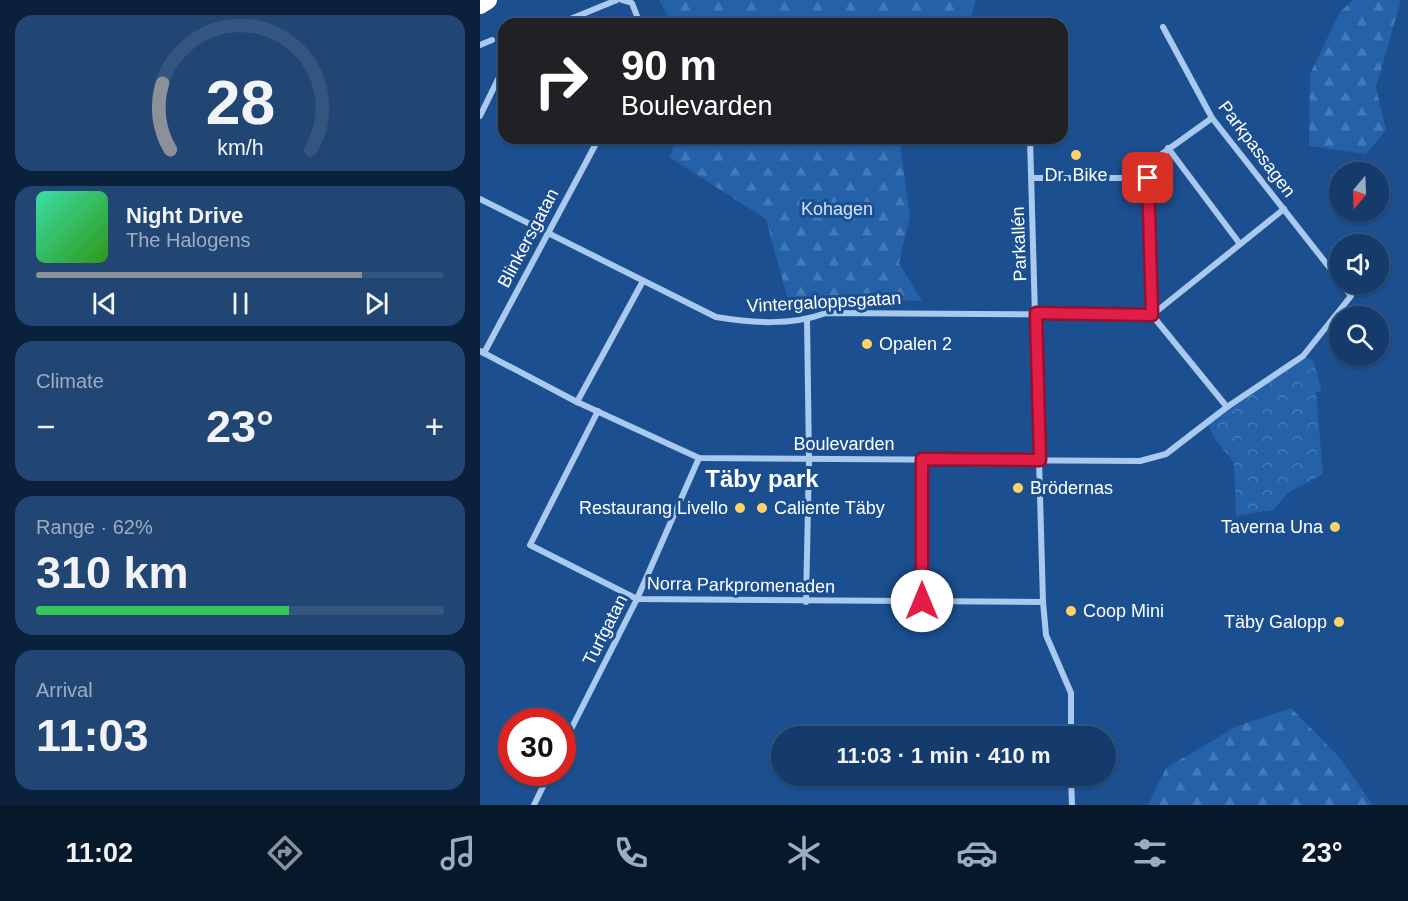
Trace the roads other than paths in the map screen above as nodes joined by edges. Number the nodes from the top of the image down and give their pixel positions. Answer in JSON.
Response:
{"nodes":[{"id":1,"x":488,"y":0,"type":"edge"},
{"id":2,"x":617,"y":0,"type":"edge"},
{"id":3,"x":622,"y":0,"type":"edge"},
{"id":4,"x":480,"y":5,"type":"edge"},
{"id":5,"x":573,"y":18,"type":"edge"},
{"id":6,"x":638,"y":18,"type":"edge"},
{"id":7,"x":1163,"y":27,"type":"dead end"},
{"id":8,"x":492,"y":39,"type":"dead end"},
{"id":9,"x":480,"y":45,"type":"edge"},
{"id":10,"x":498,"y":79,"type":"edge"},
{"id":11,"x":480,"y":116,"type":"edge"},
{"id":12,"x":1212,"y":118,"type":"junction"},
{"id":13,"x":596,"y":144,"type":"edge"},
{"id":14,"x":1030,"y":144,"type":"edge"},
{"id":15,"x":1168,"y":148,"type":"junction"},
{"id":16,"x":1031,"y":178,"type":"junction"},
{"id":17,"x":1148,"y":178,"type":"junction"},
{"id":18,"x":480,"y":199,"type":"edge"},
{"id":19,"x":1284,"y":209,"type":"junction"},
{"id":20,"x":547,"y":233,"type":"junction"},
{"id":21,"x":1240,"y":244,"type":"junction"},
{"id":22,"x":1329,"y":267,"type":"edge"},
{"id":23,"x":643,"y":281,"type":"junction"},
{"id":24,"x":1351,"y":296,"type":"edge"},
{"id":25,"x":1036,"y":313,"type":"junction"},
{"id":26,"x":1152,"y":315,"type":"junction"},
{"id":27,"x":807,"y":320,"type":"junction"},
{"id":28,"x":482,"y":352,"type":"edge"},
{"id":29,"x":578,"y":402,"type":"junction"},
{"id":30,"x":1227,"y":407,"type":"junction"},
{"id":31,"x":598,"y":411,"type":"junction"},
{"id":32,"x":699,"y":458,"type":"junction"},
{"id":33,"x":922,"y":459,"type":"junction"},
{"id":34,"x":809,"y":460,"type":"junction"},
{"id":35,"x":1040,"y":460,"type":"junction"},
{"id":36,"x":637,"y":599,"type":"junction"},
{"id":37,"x":922,"y":601,"type":"junction"},
{"id":38,"x":806,"y":602,"type":"junction"},
{"id":39,"x":1043,"y":602,"type":"junction"},
{"id":40,"x":576,"y":719,"type":"edge"},
{"id":41,"x":1071,"y":726,"type":"edge"},
{"id":42,"x":543,"y":786,"type":"edge"},
{"id":43,"x":1071,"y":786,"type":"edge"},
{"id":44,"x":534,"y":805,"type":"edge"},
{"id":45,"x":1072,"y":805,"type":"edge"}],
"edges":[{"from":1,"to":4,"type":"highway"},
{"from":2,"to":5,"type":"street"},
{"from":3,"to":6,"type":"street"},
{"from":7,"to":12,"type":"street","name":"Parkpassagen"},
{"from":8,"to":9,"type":"street"},
{"from":10,"to":11,"type":"street"},
{"from":12,"to":15,"type":"street"},
{"from":12,"to":19,"type":"street","name":"Parkpassagen"},
{"from":13,"to":20,"type":"street","name":"Blinkersgatan"},
{"from":14,"to":16,"type":"street","name":"Parkallén"},
{"from":15,"to":17,"type":"street"},
{"from":15,"to":21,"type":"street"},
{"from":16,"to":17,"type":"street"},
{"from":16,"to":25,"type":"street","name":"Parkallén"},
{"from":17,"to":26,"type":"street"},
{"from":18,"to":20,"type":"street","name":"Vintergaloppsgatan"},
{"from":19,"to":21,"type":"street"},
{"from":19,"to":22,"type":"street","name":"Parkpassagen"},
{"from":20,"to":23,"type":"street","name":"Vintergaloppsgatan"},
{"from":20,"to":28,"type":"street","name":"Blinkersgatan"},
{"from":21,"to":26,"type":"street"},
{"from":23,"to":27,"type":"street","name":"Vintergaloppsgatan"},
{"from":23,"to":29,"type":"street"},
{"from":24,"to":30,"type":"street","name":"Boulevarden"},
{"from":25,"to":26,"type":"street","name":"Vintergaloppsgatan"},
{"from":25,"to":27,"type":"street","name":"Vintergaloppsgatan"},
{"from":25,"to":35,"type":"street","name":"Parkallén"},
{"from":26,"to":30,"type":"street"},
{"from":27,"to":34,"type":"street"},
{"from":28,"to":29,"type":"street","name":"Boulevarden"},
{"from":29,"to":31,"type":"street","name":"Boulevarden"},
{"from":30,"to":35,"type":"street","name":"Boulevarden"},
{"from":31,"to":32,"type":"street","name":"Boulevarden"},
{"from":31,"to":36,"type":"street","name":"Norra Parkpromenaden"},
{"from":32,"to":34,"type":"street","name":"Boulevarden"},
{"from":32,"to":36,"type":"street","name":"Turfgatan"},
{"from":33,"to":34,"type":"street","name":"Boulevarden"},
{"from":33,"to":35,"type":"street","name":"Boulevarden"},
{"from":33,"to":37,"type":"street"},
{"from":34,"to":38,"type":"street"},
{"from":35,"to":39,"type":"street","name":"Parkallén"},
{"from":36,"to":38,"type":"street","name":"Norra Parkpromenaden"},
{"from":36,"to":40,"type":"street","name":"Turfgatan"},
{"from":37,"to":38,"type":"street","name":"Norra Parkpromenaden"},
{"from":37,"to":39,"type":"street","name":"Norra Parkpromenaden"},
{"from":39,"to":41,"type":"street","name":"Parkallén"},
{"from":42,"to":44,"type":"street"},
{"from":43,"to":45,"type":"street"}]}
